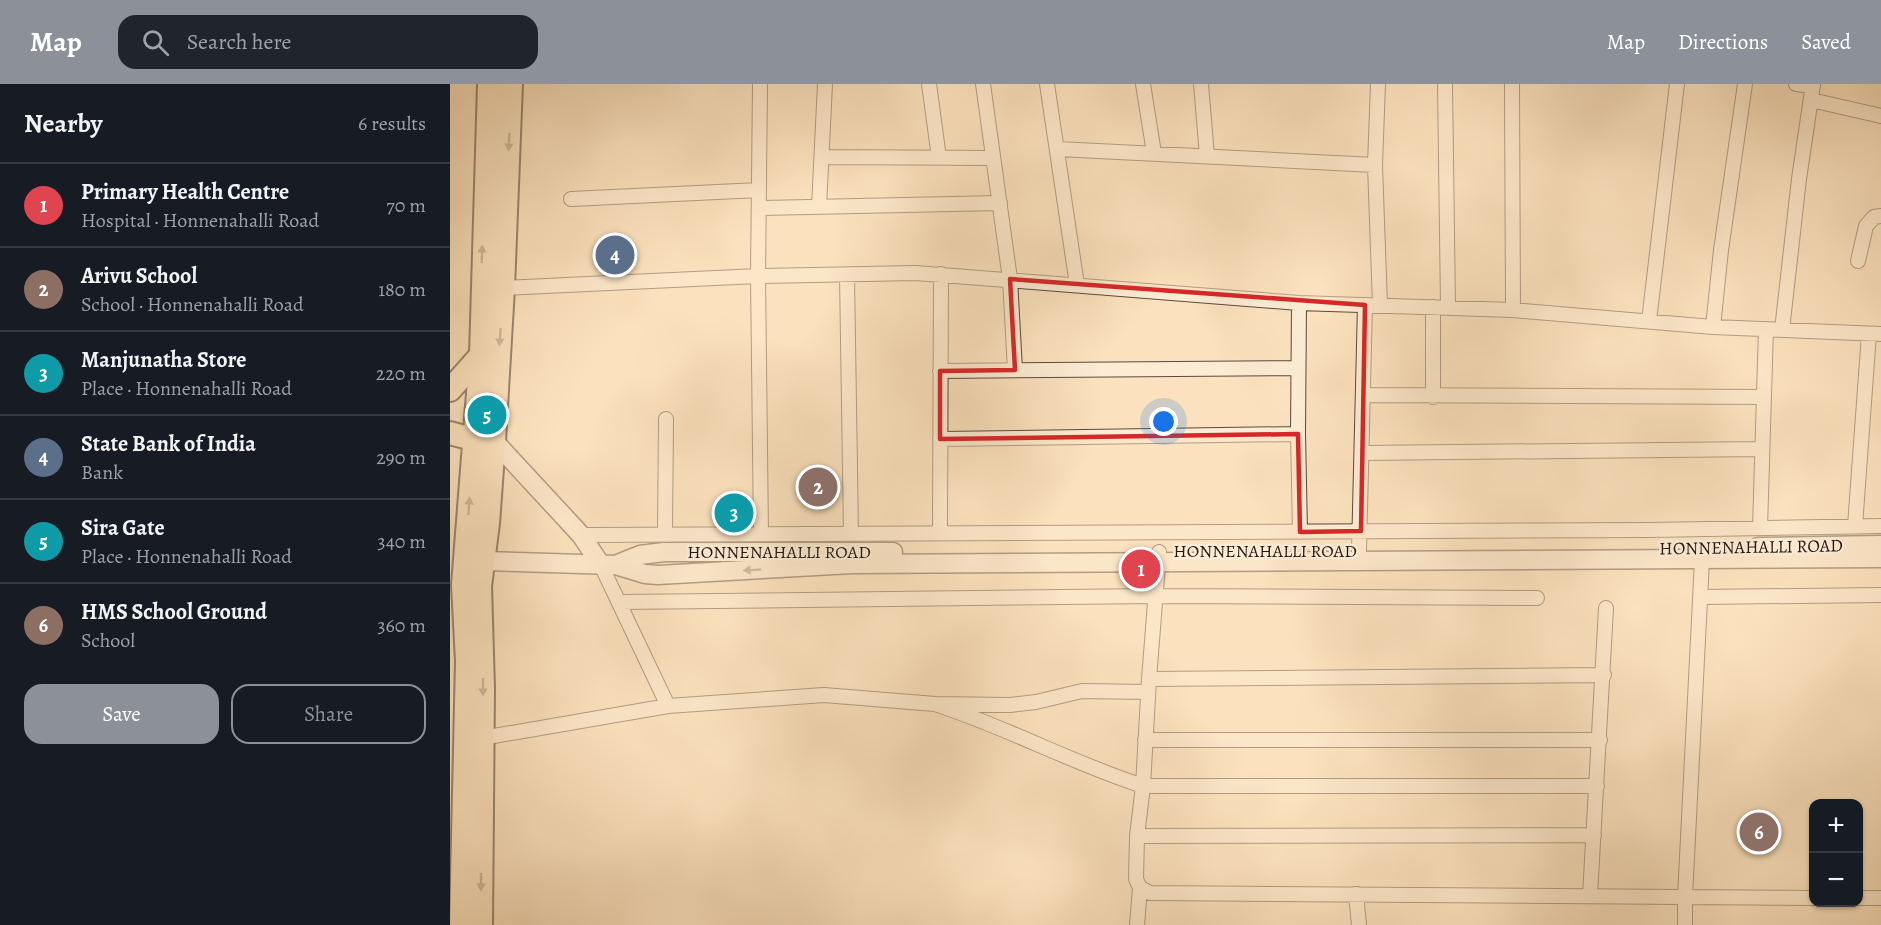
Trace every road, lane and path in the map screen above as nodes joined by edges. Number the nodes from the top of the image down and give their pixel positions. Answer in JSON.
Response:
{"nodes":[{"id":1,"x":489,"y":84,"type":"edge"},
{"id":2,"x":511,"y":84,"type":"edge"},
{"id":3,"x":760,"y":84,"type":"edge"},
{"id":4,"x":825,"y":84,"type":"edge"},
{"id":5,"x":929,"y":84,"type":"edge"},
{"id":6,"x":983,"y":84,"type":"edge"},
{"id":7,"x":1047,"y":84,"type":"edge"},
{"id":8,"x":1143,"y":84,"type":"edge"},
{"id":9,"x":1201,"y":84,"type":"edge"},
{"id":10,"x":1378,"y":84,"type":"edge"},
{"id":11,"x":1445,"y":84,"type":"edge"},
{"id":12,"x":1512,"y":84,"type":"edge"},
{"id":13,"x":1677,"y":84,"type":"edge"},
{"id":14,"x":1745,"y":84,"type":"edge"},
{"id":15,"x":1796,"y":84,"type":"edge"},
{"id":16,"x":1813,"y":85,"type":"edge"},
{"id":17,"x":1811,"y":100,"type":"junction"},
{"id":18,"x":1881,"y":116,"type":"edge"},
{"id":19,"x":1058,"y":148,"type":"junction"},
{"id":20,"x":1154,"y":153,"type":"junction"},
{"id":21,"x":1207,"y":156,"type":"junction"},
{"id":22,"x":822,"y":157,"type":"junction"},
{"id":23,"x":939,"y":158,"type":"junction"},
{"id":24,"x":993,"y":158,"type":"junction"},
{"id":25,"x":1376,"y":165,"type":"junction"},
{"id":26,"x":759,"y":190,"type":"junction"},
{"id":27,"x":571,"y":199,"type":"dead end"},
{"id":28,"x":1000,"y":203,"type":"junction"},
{"id":29,"x":819,"y":207,"type":"junction"},
{"id":30,"x":759,"y":208,"type":"junction"},
{"id":31,"x":1881,"y":216,"type":"edge"},
{"id":32,"x":1858,"y":261,"type":"dead end"},
{"id":33,"x":941,"y":274,"type":"junction"},
{"id":34,"x":847,"y":275,"type":"junction"},
{"id":35,"x":758,"y":276,"type":"junction"},
{"id":36,"x":1010,"y":279,"type":"junction"},
{"id":37,"x":1077,"y":285,"type":"junction"},
{"id":38,"x":503,"y":288,"type":"junction"},
{"id":39,"x":1299,"y":303,"type":"junction"},
{"id":40,"x":1365,"y":304,"type":"junction"},
{"id":41,"x":1380,"y":305,"type":"junction"},
{"id":42,"x":1433,"y":307,"type":"junction"},
{"id":43,"x":1448,"y":307,"type":"junction"},
{"id":44,"x":1513,"y":310,"type":"junction"},
{"id":45,"x":1649,"y":321,"type":"junction"},
{"id":46,"x":1713,"y":327,"type":"junction"},
{"id":47,"x":1766,"y":329,"type":"junction"},
{"id":48,"x":1782,"y":330,"type":"junction"},
{"id":49,"x":1875,"y":334,"type":"edge"},
{"id":50,"x":481,"y":355,"type":"junction"},
{"id":51,"x":1298,"y":368,"type":"junction"},
{"id":52,"x":1015,"y":370,"type":"junction"},
{"id":53,"x":940,"y":371,"type":"junction"},
{"id":54,"x":451,"y":385,"type":"edge"},
{"id":55,"x":1363,"y":395,"type":"junction"},
{"id":56,"x":1764,"y":396,"type":"junction"},
{"id":57,"x":1433,"y":397,"type":"junction"},
{"id":58,"x":666,"y":419,"type":"dead end"},
{"id":59,"x":450,"y":433,"type":"edge"},
{"id":60,"x":1298,"y":434,"type":"junction"},
{"id":61,"x":940,"y":439,"type":"junction"},
{"id":62,"x":485,"y":441,"type":"junction"},
{"id":63,"x":1762,"y":449,"type":"junction"},
{"id":64,"x":1362,"y":453,"type":"junction"},
{"id":65,"x":1855,"y":526,"type":"junction"},
{"id":66,"x":1881,"y":526,"type":"edge"},
{"id":67,"x":1760,"y":528,"type":"junction"},
{"id":68,"x":1361,"y":531,"type":"junction"},
{"id":69,"x":1300,"y":532,"type":"junction"},
{"id":70,"x":940,"y":533,"type":"junction"},
{"id":71,"x":665,"y":534,"type":"junction"},
{"id":72,"x":761,"y":534,"type":"junction"},
{"id":73,"x":851,"y":534,"type":"junction"},
{"id":74,"x":581,"y":535,"type":"junction"},
{"id":75,"x":1881,"y":545,"type":"edge"},
{"id":76,"x":1359,"y":552,"type":"junction"},
{"id":77,"x":1159,"y":557,"type":"junction"},
{"id":78,"x":1881,"y":558,"type":"edge"},
{"id":79,"x":1702,"y":560,"type":"junction"},
{"id":80,"x":483,"y":561,"type":"junction"},
{"id":81,"x":608,"y":565,"type":"junction"},
{"id":82,"x":464,"y":585,"type":"edge"},
{"id":83,"x":1881,"y":595,"type":"edge"},
{"id":84,"x":1156,"y":596,"type":"junction"},
{"id":85,"x":1701,"y":597,"type":"junction"},
{"id":86,"x":1537,"y":598,"type":"dead end"},
{"id":87,"x":620,"y":602,"type":"junction"},
{"id":88,"x":1606,"y":608,"type":"dead end"},
{"id":89,"x":1604,"y":675,"type":"junction"},
{"id":90,"x":1149,"y":685,"type":"junction"},
{"id":91,"x":935,"y":704,"type":"junction"},
{"id":92,"x":668,"y":706,"type":"junction"},
{"id":93,"x":482,"y":738,"type":"junction"},
{"id":94,"x":1145,"y":740,"type":"junction"},
{"id":95,"x":1600,"y":740,"type":"junction"},
{"id":96,"x":1143,"y":786,"type":"junction"},
{"id":97,"x":1597,"y":786,"type":"junction"},
{"id":98,"x":1137,"y":836,"type":"junction"},
{"id":99,"x":1594,"y":836,"type":"junction"},
{"id":100,"x":1140,"y":888,"type":"junction"},
{"id":101,"x":1356,"y":894,"type":"junction"},
{"id":102,"x":1590,"y":896,"type":"junction"},
{"id":103,"x":1685,"y":897,"type":"junction"},
{"id":104,"x":1809,"y":898,"type":"edge"},
{"id":105,"x":1863,"y":898,"type":"edge"},
{"id":106,"x":1881,"y":898,"type":"edge"},
{"id":107,"x":461,"y":925,"type":"edge"},
{"id":108,"x":481,"y":925,"type":"edge"},
{"id":109,"x":1137,"y":925,"type":"edge"},
{"id":110,"x":1359,"y":925,"type":"edge"},
{"id":111,"x":1686,"y":925,"type":"edge"}],
"edges":[{"from":50,"to":1,"type":"main road","one_way":true},
{"from":2,"to":38,"type":"main road","one_way":true},
{"from":3,"to":26,"type":"street"},
{"from":4,"to":22,"type":"street"},
{"from":5,"to":23,"type":"street"},
{"from":6,"to":24,"type":"street"},
{"from":7,"to":19,"type":"street"},
{"from":8,"to":20,"type":"street"},
{"from":9,"to":21,"type":"street"},
{"from":10,"to":25,"type":"street"},
{"from":11,"to":43,"type":"street"},
{"from":12,"to":44,"type":"street"},
{"from":13,"to":45,"type":"street"},
{"from":14,"to":46,"type":"street"},
{"from":15,"to":16,"type":"street"},
{"from":16,"to":17,"type":"street"},
{"from":17,"to":18,"type":"street"},
{"from":17,"to":48,"type":"street"},
{"from":19,"to":20,"type":"street"},
{"from":19,"to":37,"type":"street"},
{"from":20,"to":21,"type":"street"},
{"from":21,"to":25,"type":"street"},
{"from":22,"to":23,"type":"street"},
{"from":22,"to":29,"type":"street"},
{"from":23,"to":24,"type":"street"},
{"from":24,"to":28,"type":"street"},
{"from":25,"to":41,"type":"street"},
{"from":26,"to":27,"type":"street"},
{"from":26,"to":30,"type":"street"},
{"from":28,"to":29,"type":"street"},
{"from":28,"to":36,"type":"street"},
{"from":29,"to":30,"type":"street"},
{"from":30,"to":35,"type":"street"},
{"from":31,"to":32,"type":"street"},
{"from":33,"to":34,"type":"street"},
{"from":33,"to":36,"type":"street"},
{"from":33,"to":53,"type":"street"},
{"from":34,"to":35,"type":"street"},
{"from":34,"to":73,"type":"street"},
{"from":35,"to":38,"type":"street"},
{"from":35,"to":72,"type":"street"},
{"from":36,"to":37,"type":"street"},
{"from":36,"to":52,"type":"street"},
{"from":37,"to":39,"type":"street"},
{"from":38,"to":62,"type":"main road","one_way":true},
{"from":39,"to":40,"type":"street"},
{"from":39,"to":51,"type":"street"},
{"from":40,"to":41,"type":"street"},
{"from":40,"to":55,"type":"street"},
{"from":41,"to":42,"type":"street"},
{"from":42,"to":43,"type":"street"},
{"from":42,"to":57,"type":"street"},
{"from":43,"to":44,"type":"street"},
{"from":44,"to":45,"type":"street"},
{"from":45,"to":46,"type":"street"},
{"from":46,"to":47,"type":"street"},
{"from":47,"to":48,"type":"street"},
{"from":47,"to":56,"type":"street"},
{"from":48,"to":49,"type":"street"},
{"from":49,"to":65,"type":"street"},
{"from":50,"to":54,"type":"main road"},
{"from":50,"to":62,"type":"main road"},
{"from":51,"to":52,"type":"street"},
{"from":51,"to":60,"type":"street"},
{"from":52,"to":53,"type":"street"},
{"from":53,"to":61,"type":"street"},
{"from":55,"to":57,"type":"street"},
{"from":55,"to":64,"type":"street"},
{"from":56,"to":57,"type":"street"},
{"from":56,"to":63,"type":"street"},
{"from":58,"to":71,"type":"street"},
{"from":59,"to":62,"type":"main road"},
{"from":60,"to":61,"type":"street"},
{"from":60,"to":69,"type":"street"},
{"from":61,"to":70,"type":"street"},
{"from":62,"to":74,"type":"street"},
{"from":62,"to":80,"type":"main road"},
{"from":82,"to":62,"type":"main road","one_way":true},
{"from":63,"to":64,"type":"street"},
{"from":63,"to":67,"type":"street"},
{"from":64,"to":68,"type":"street"},
{"from":65,"to":66,"type":"street"},
{"from":65,"to":67,"type":"street"},
{"from":67,"to":68,"type":"street"},
{"from":68,"to":69,"type":"street"},
{"from":68,"to":76,"type":"street"},
{"from":69,"to":70,"type":"street"},
{"from":70,"to":73,"type":"street"},
{"from":71,"to":72,"type":"street"},
{"from":71,"to":74,"type":"street"},
{"from":72,"to":73,"type":"street"},
{"from":74,"to":81,"type":"street"},
{"from":75,"to":76,"type":"street","name":"HONNENAHALLI ROAD"},
{"from":76,"to":77,"type":"street","name":"HONNENAHALLI ROAD"},
{"from":77,"to":79,"type":"street","name":"HONNENAHALLI ROAD"},
{"from":77,"to":81,"type":"street","name":"HONNENAHALLI ROAD"},
{"from":77,"to":84,"type":"street"},
{"from":78,"to":79,"type":"street","name":"HONNENAHALLI ROAD"},
{"from":79,"to":85,"type":"street"},
{"from":80,"to":81,"type":"street","name":"HONNENAHALLI ROAD"},
{"from":80,"to":82,"type":"main road"},
{"from":81,"to":87,"type":"street"},
{"from":82,"to":93,"type":"main road","one_way":true},
{"from":82,"to":107,"type":"main road"},
{"from":83,"to":85,"type":"street"},
{"from":84,"to":86,"type":"street"},
{"from":84,"to":87,"type":"street"},
{"from":84,"to":90,"type":"street"},
{"from":85,"to":103,"type":"street"},
{"from":87,"to":92,"type":"street"},
{"from":88,"to":89,"type":"street"},
{"from":89,"to":90,"type":"street"},
{"from":89,"to":95,"type":"street"},
{"from":90,"to":91,"type":"street"},
{"from":90,"to":94,"type":"street"},
{"from":91,"to":92,"type":"street"},
{"from":91,"to":96,"type":"street"},
{"from":92,"to":93,"type":"street"},
{"from":93,"to":108,"type":"main road","one_way":true},
{"from":94,"to":95,"type":"street"},
{"from":94,"to":96,"type":"street"},
{"from":95,"to":97,"type":"street"},
{"from":96,"to":97,"type":"street"},
{"from":96,"to":98,"type":"street"},
{"from":97,"to":99,"type":"street"},
{"from":98,"to":99,"type":"street"},
{"from":98,"to":100,"type":"street"},
{"from":99,"to":102,"type":"street"},
{"from":100,"to":101,"type":"street"},
{"from":100,"to":109,"type":"street"},
{"from":101,"to":102,"type":"street"},
{"from":101,"to":110,"type":"street"},
{"from":102,"to":103,"type":"street"},
{"from":103,"to":104,"type":"street"},
{"from":103,"to":111,"type":"street"},
{"from":105,"to":106,"type":"street"}]}
